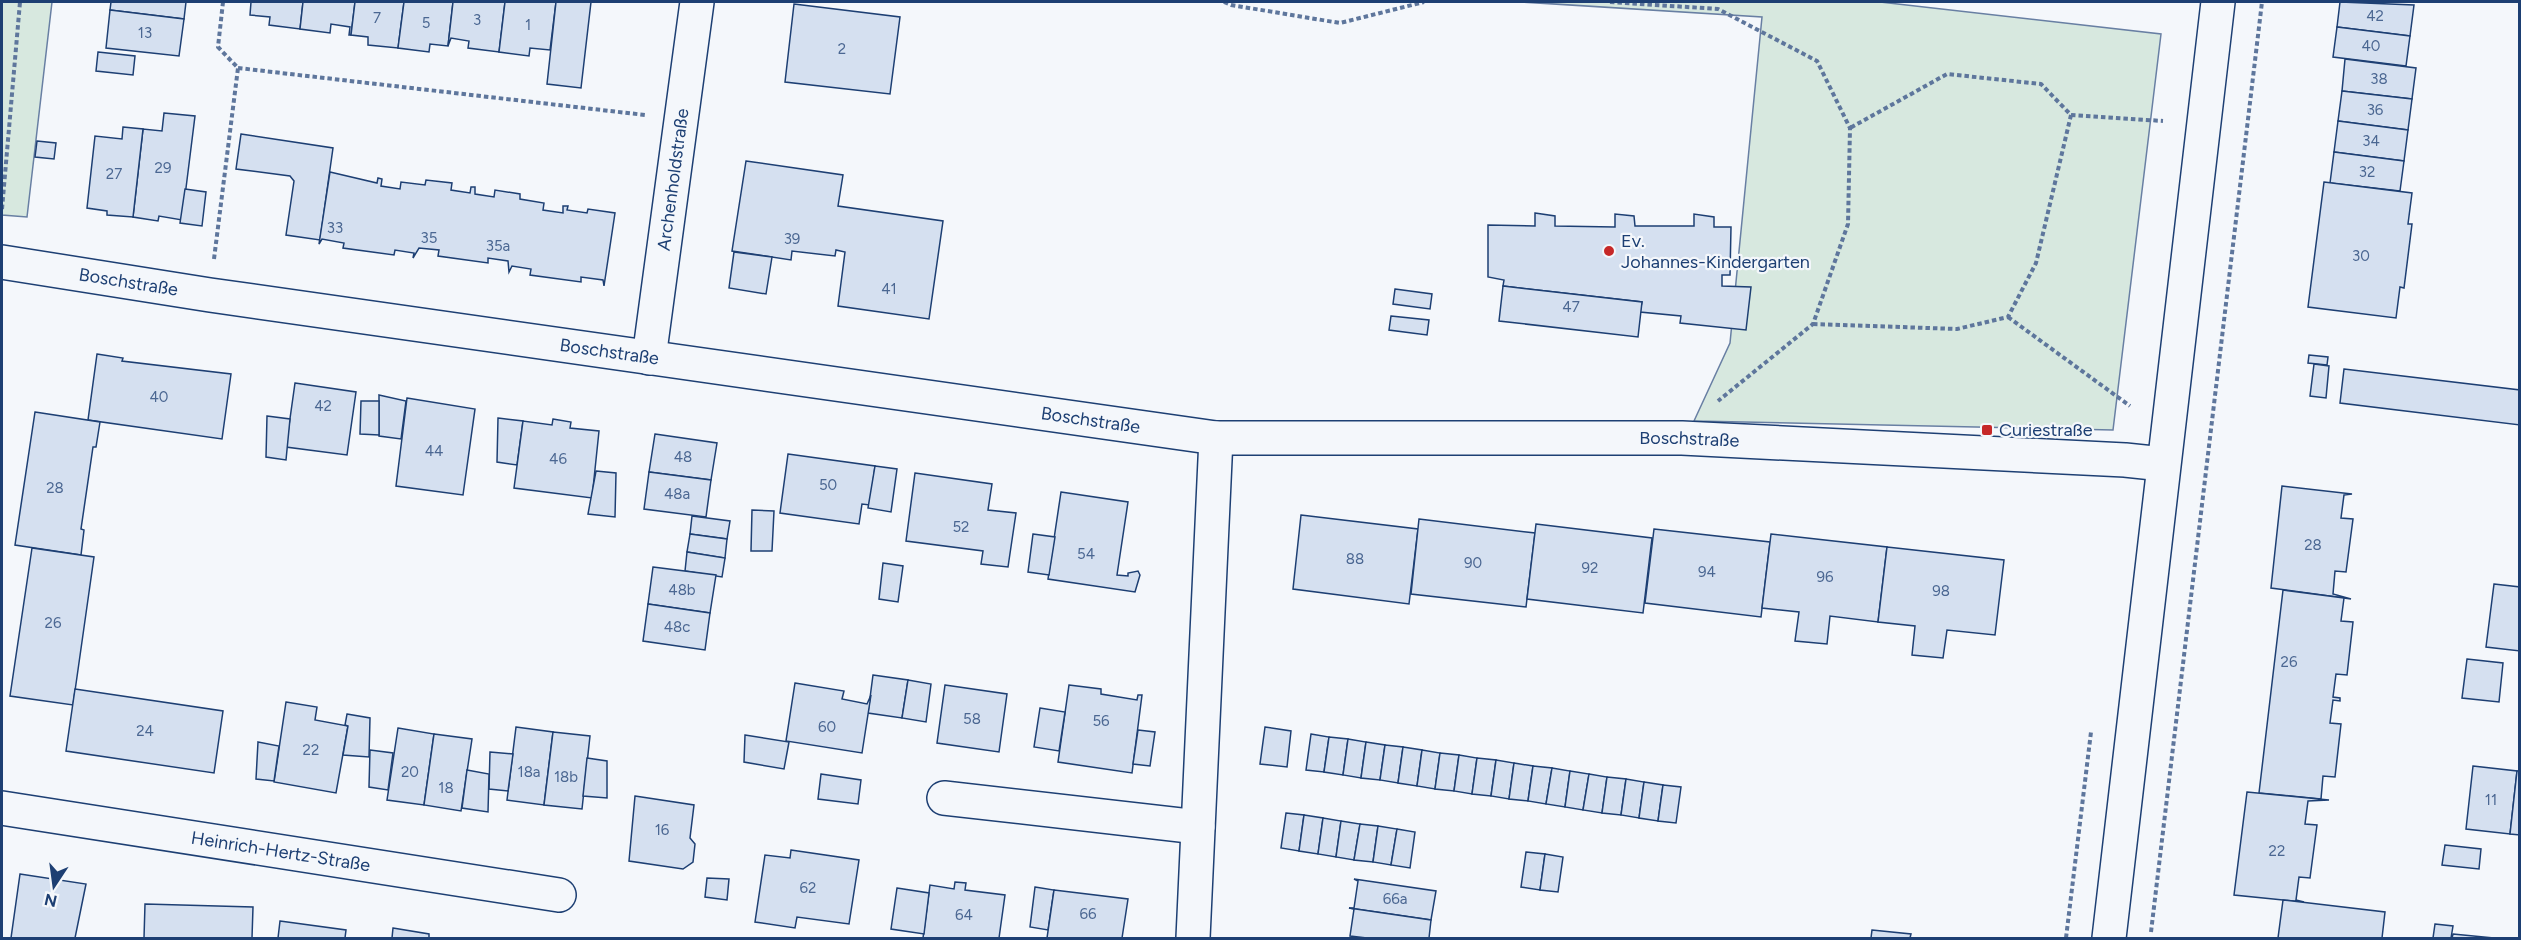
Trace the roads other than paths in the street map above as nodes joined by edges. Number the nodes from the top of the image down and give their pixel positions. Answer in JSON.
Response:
{"nodes":[{"id":1,"x":698,"y":2,"type":"edge"},
{"id":2,"x":2218,"y":2,"type":"edge"},
{"id":3,"x":2,"y":262,"type":"edge"},
{"id":4,"x":649,"y":358,"type":"junction"},
{"id":5,"x":1215,"y":438,"type":"junction"},
{"id":6,"x":2163,"y":464,"type":"junction"},
{"id":7,"x":944,"y":798,"type":"dead end"},
{"id":8,"x":2,"y":808,"type":"edge"},
{"id":9,"x":1198,"y":827,"type":"junction"},
{"id":10,"x":559,"y":895,"type":"dead end"},
{"id":11,"x":1193,"y":939,"type":"edge"},
{"id":12,"x":2109,"y":939,"type":"edge"}],
"edges":[{"from":1,"to":4,"type":"street","name":"Archenholdstraße"},
{"from":2,"to":6,"type":"street"},
{"from":3,"to":4,"type":"street","name":"Boschstraße"},
{"from":4,"to":5,"type":"street","name":"Boschstraße"},
{"from":5,"to":6,"type":"street","name":"Boschstraße"},
{"from":5,"to":9,"type":"street"},
{"from":6,"to":12,"type":"street"},
{"from":7,"to":9,"type":"street"},
{"from":8,"to":10,"type":"street","name":"Heinrich-Hertz-Straße"},
{"from":9,"to":11,"type":"street"}]}
